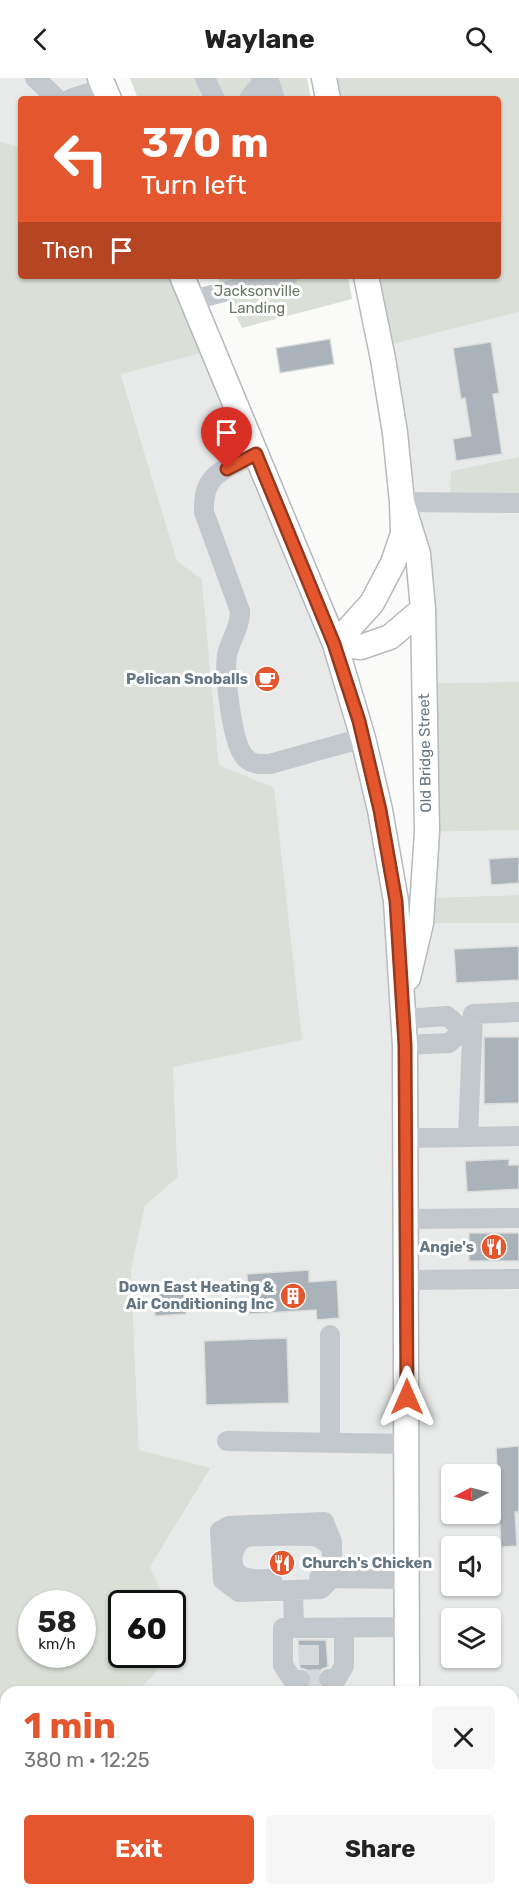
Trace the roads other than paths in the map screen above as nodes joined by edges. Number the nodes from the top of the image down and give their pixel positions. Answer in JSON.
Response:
{"nodes":[{"id":1,"x":35,"y":78,"type":"edge"},
{"id":2,"x":205,"y":78,"type":"edge"},
{"id":3,"x":262,"y":78,"type":"edge"},
{"id":4,"x":268,"y":78,"type":"edge"},
{"id":5,"x":324,"y":78,"type":"edge"},
{"id":6,"x":104,"y":88,"type":"edge"},
{"id":7,"x":54,"y":96,"type":"edge"},
{"id":8,"x":79,"y":96,"type":"edge"},
{"id":9,"x":214,"y":96,"type":"edge"},
{"id":10,"x":251,"y":96,"type":"edge"},
{"id":11,"x":274,"y":96,"type":"edge"},
{"id":12,"x":327,"y":96,"type":"edge"},
{"id":13,"x":183,"y":279,"type":"edge"},
{"id":14,"x":276,"y":279,"type":"edge"},
{"id":15,"x":367,"y":279,"type":"edge"},
{"id":16,"x":192,"y":300,"type":"junction"},
{"id":17,"x":256,"y":454,"type":"junction"},
{"id":18,"x":402,"y":502,"type":"junction"},
{"id":19,"x":519,"y":503,"type":"edge"},
{"id":20,"x":423,"y":609,"type":"junction"},
{"id":21,"x":334,"y":644,"type":"junction"},
{"id":22,"x":363,"y":738,"type":"junction"},
{"id":23,"x":403,"y":1012,"type":"junction"},
{"id":24,"x":519,"y":1012,"type":"edge"},
{"id":25,"x":468,"y":1030,"type":"junction"},
{"id":26,"x":405,"y":1045,"type":"junction"},
{"id":27,"x":519,"y":1136,"type":"edge"},
{"id":28,"x":468,"y":1137,"type":"junction"},
{"id":29,"x":405,"y":1138,"type":"junction"},
{"id":30,"x":519,"y":1218,"type":"edge"},
{"id":31,"x":407,"y":1219,"type":"junction"},
{"id":32,"x":519,"y":1279,"type":"edge"},
{"id":33,"x":407,"y":1280,"type":"junction"},
{"id":34,"x":330,"y":1335,"type":"dead end"},
{"id":35,"x":226,"y":1441,"type":"dead end"},
{"id":36,"x":330,"y":1443,"type":"junction"},
{"id":37,"x":407,"y":1444,"type":"junction"},
{"id":38,"x":332,"y":1548,"type":"junction"},
{"id":39,"x":333,"y":1578,"type":"junction"},
{"id":40,"x":407,"y":1578,"type":"junction"},
{"id":41,"x":293,"y":1590,"type":"junction"},
{"id":42,"x":289,"y":1628,"type":"junction"},
{"id":43,"x":344,"y":1628,"type":"junction"},
{"id":44,"x":407,"y":1628,"type":"junction"},
{"id":45,"x":332,"y":1666,"type":"dead end"},
{"id":46,"x":296,"y":1667,"type":"dead end"},
{"id":47,"x":408,"y":1686,"type":"edge"}],
"edges":[{"from":1,"to":7,"type":"street"},
{"from":2,"to":9,"type":"street"},
{"from":3,"to":10,"type":"street"},
{"from":4,"to":11,"type":"street"},
{"from":5,"to":12,"type":"main road"},
{"from":6,"to":8,"type":"street"},
{"from":13,"to":16,"type":"main road"},
{"from":14,"to":16,"type":"street"},
{"from":15,"to":18,"type":"main road","name":"Old Bridge Street"},
{"from":16,"to":17,"type":"main road"},
{"from":17,"to":21,"type":"main road"},
{"from":17,"to":22,"type":"street"},
{"from":18,"to":19,"type":"street"},
{"from":18,"to":20,"type":"main road","name":"Old Bridge Street"},
{"from":18,"to":21,"type":"main road","name":"Old Bridge Street"},
{"from":20,"to":21,"type":"main road"},
{"from":20,"to":23,"type":"main road","name":"Old Bridge Street"},
{"from":21,"to":22,"type":"main road"},
{"from":22,"to":23,"type":"main road"},
{"from":23,"to":25,"type":"street"},
{"from":23,"to":26,"type":"main road"},
{"from":24,"to":25,"type":"street"},
{"from":25,"to":26,"type":"street"},
{"from":25,"to":28,"type":"street"},
{"from":26,"to":29,"type":"main road"},
{"from":27,"to":28,"type":"street"},
{"from":28,"to":29,"type":"street"},
{"from":29,"to":31,"type":"main road"},
{"from":30,"to":31,"type":"street"},
{"from":31,"to":33,"type":"main road"},
{"from":32,"to":33,"type":"street"},
{"from":33,"to":37,"type":"main road"},
{"from":34,"to":36,"type":"street"},
{"from":35,"to":36,"type":"street"},
{"from":36,"to":37,"type":"street"},
{"from":37,"to":40,"type":"main road"},
{"from":38,"to":39,"type":"street"},
{"from":38,"to":39,"type":"street"},
{"from":38,"to":41,"type":"street"},
{"from":39,"to":40,"type":"street"},
{"from":39,"to":41,"type":"street"},
{"from":40,"to":44,"type":"main road"},
{"from":41,"to":42,"type":"street"},
{"from":42,"to":43,"type":"street"},
{"from":42,"to":46,"type":"street"},
{"from":43,"to":44,"type":"street"},
{"from":43,"to":45,"type":"street"},
{"from":44,"to":47,"type":"main road"}]}
